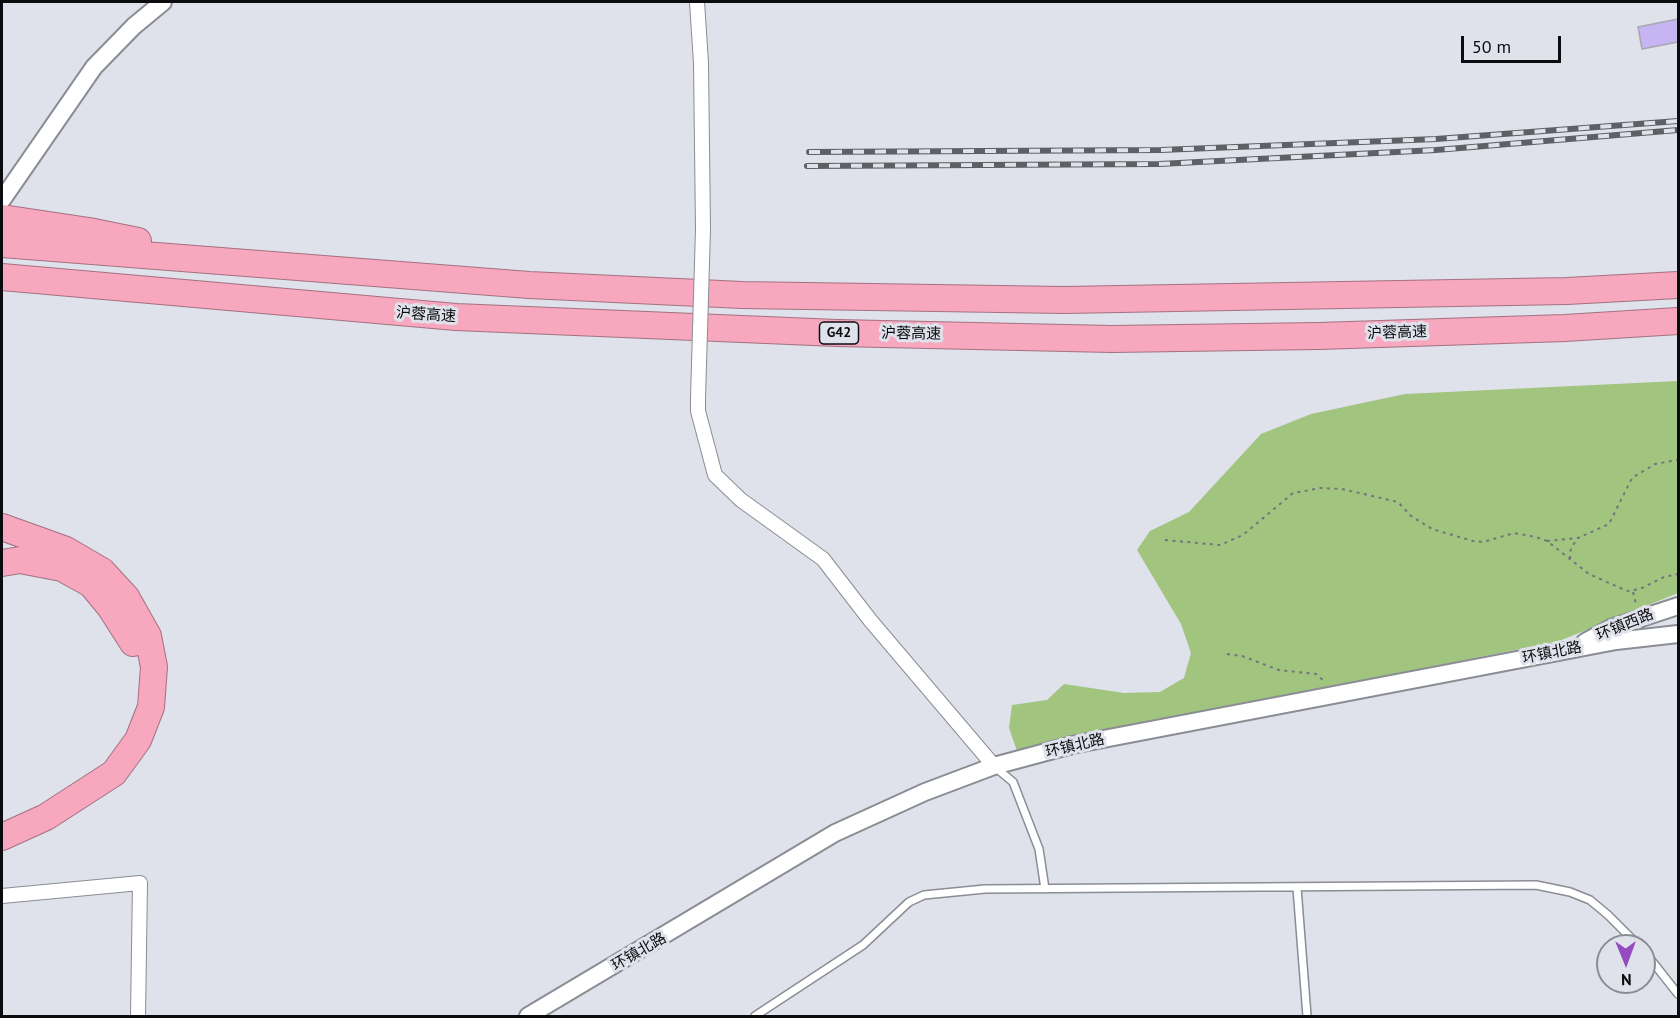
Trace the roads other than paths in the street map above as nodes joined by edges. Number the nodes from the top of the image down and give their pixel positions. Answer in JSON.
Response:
{"nodes":[{"id":1,"x":163,"y":2,"type":"edge"},
{"id":2,"x":697,"y":2,"type":"edge"},
{"id":3,"x":4,"y":212,"type":"edge"},
{"id":4,"x":2,"y":244,"type":"edge"},
{"id":5,"x":232,"y":262,"type":"junction"},
{"id":6,"x":2,"y":277,"type":"edge"},
{"id":7,"x":1678,"y":285,"type":"edge"},
{"id":8,"x":1678,"y":321,"type":"edge"},
{"id":9,"x":2,"y":527,"type":"edge"},
{"id":10,"x":2,"y":563,"type":"edge"},
{"id":11,"x":1678,"y":606,"type":"edge"},
{"id":12,"x":1678,"y":634,"type":"edge"},
{"id":13,"x":1574,"y":649,"type":"junction"},
{"id":14,"x":994,"y":766,"type":"junction"},
{"id":15,"x":2,"y":820,"type":"edge"},
{"id":16,"x":2,"y":837,"type":"edge"},
{"id":17,"x":1297,"y":888,"type":"junction"},
{"id":18,"x":1045,"y":889,"type":"junction"},
{"id":19,"x":2,"y":896,"type":"edge"},
{"id":20,"x":1627,"y":934,"type":"edge"},
{"id":21,"x":1656,"y":966,"type":"edge"},
{"id":22,"x":1678,"y":994,"type":"edge"},
{"id":23,"x":138,"y":1017,"type":"edge"},
{"id":24,"x":528,"y":1017,"type":"edge"},
{"id":25,"x":755,"y":1017,"type":"edge"},
{"id":26,"x":1307,"y":1017,"type":"edge"}],
"edges":[{"from":1,"to":3,"type":"street"},
{"from":2,"to":14,"type":"street","bridge":true},
{"from":3,"to":5,"type":"highway"},
{"from":4,"to":5,"type":"highway"},
{"from":5,"to":7,"type":"highway"},
{"from":6,"to":8,"type":"highway","name":"沪蓉高速","number":"G42"},
{"from":9,"to":16,"type":"highway"},
{"from":10,"to":15,"type":"highway"},
{"from":11,"to":13,"type":"street","name":"环镇西路"},
{"from":12,"to":13,"type":"street","name":"环镇北路"},
{"from":13,"to":14,"type":"street","name":"环镇北路"},
{"from":14,"to":18,"type":"lane"},
{"from":14,"to":24,"type":"street","name":"环镇北路"},
{"from":17,"to":18,"type":"lane"},
{"from":17,"to":20,"type":"lane"},
{"from":17,"to":26,"type":"lane"},
{"from":18,"to":25,"type":"lane"},
{"from":19,"to":23,"type":"street"},
{"from":21,"to":22,"type":"lane"}]}
